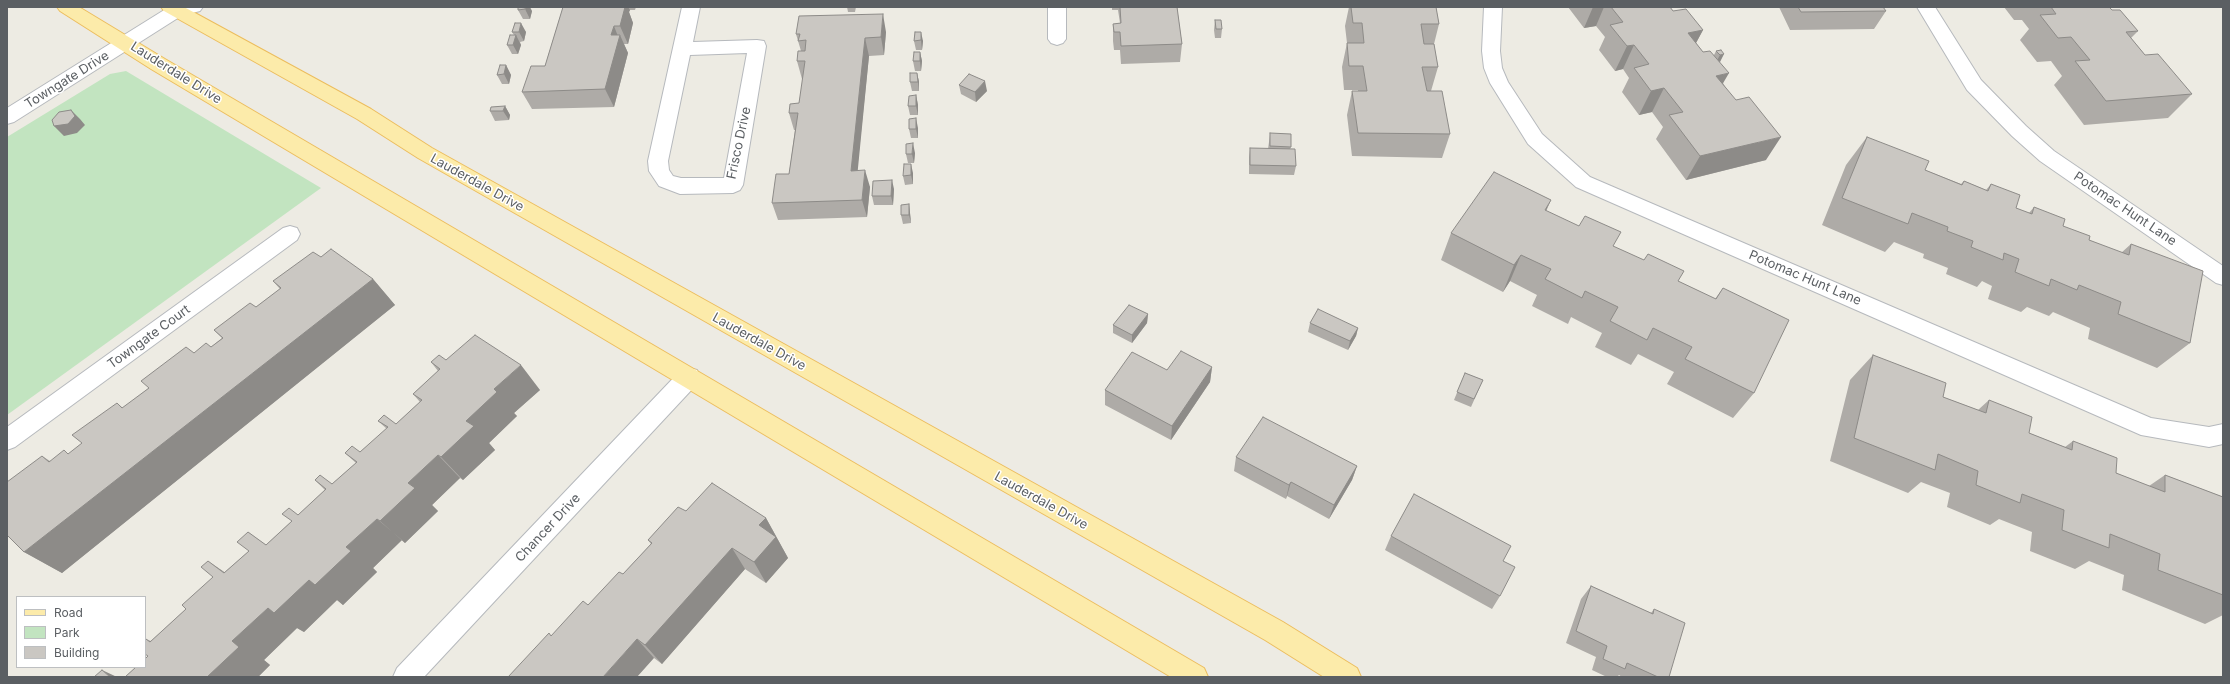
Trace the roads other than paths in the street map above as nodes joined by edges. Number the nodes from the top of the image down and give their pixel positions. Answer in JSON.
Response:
{"nodes":[{"id":1,"x":66,"y":7,"type":"edge"},
{"id":2,"x":692,"y":7,"type":"edge"},
{"id":3,"x":1057,"y":7,"type":"edge"},
{"id":4,"x":1493,"y":7,"type":"edge"},
{"id":5,"x":1926,"y":7,"type":"edge"},
{"id":6,"x":180,"y":8,"type":"edge"},
{"id":7,"x":1057,"y":39,"type":"dead end"},
{"id":8,"x":127,"y":42,"type":"junction"},
{"id":9,"x":683,"y":49,"type":"junction"},
{"id":10,"x":7,"y":117,"type":"edge"},
{"id":11,"x":290,"y":234,"type":"dead end"},
{"id":12,"x":2223,"y":277,"type":"edge"},
{"id":13,"x":689,"y":377,"type":"junction"},
{"id":14,"x":2223,"y":434,"type":"edge"},
{"id":15,"x":7,"y":440,"type":"edge"},
{"id":16,"x":406,"y":677,"type":"edge"},
{"id":17,"x":1195,"y":677,"type":"edge"},
{"id":18,"x":1348,"y":677,"type":"edge"}],
"edges":[{"from":1,"to":8,"type":"main road","name":"Lauderdale Drive"},
{"from":2,"to":9,"type":"street","name":"Frisco Drive"},
{"from":3,"to":7,"type":"street"},
{"from":4,"to":14,"type":"street","name":"Potomac Hunt Lane"},
{"from":5,"to":12,"type":"street","name":"Potomac Hunt Lane"},
{"from":6,"to":8,"type":"street","name":"Towngate Drive"},
{"from":6,"to":18,"type":"main road","name":"Lauderdale Drive"},
{"from":8,"to":10,"type":"street","name":"Towngate Drive"},
{"from":8,"to":13,"type":"main road","name":"Lauderdale Drive"},
{"from":9,"to":9,"type":"street","name":"Frisco Drive"},
{"from":11,"to":15,"type":"street","name":"Towngate Court"},
{"from":13,"to":16,"type":"street","name":"Chancer Drive"},
{"from":13,"to":17,"type":"main road","name":"Lauderdale Drive"}]}
